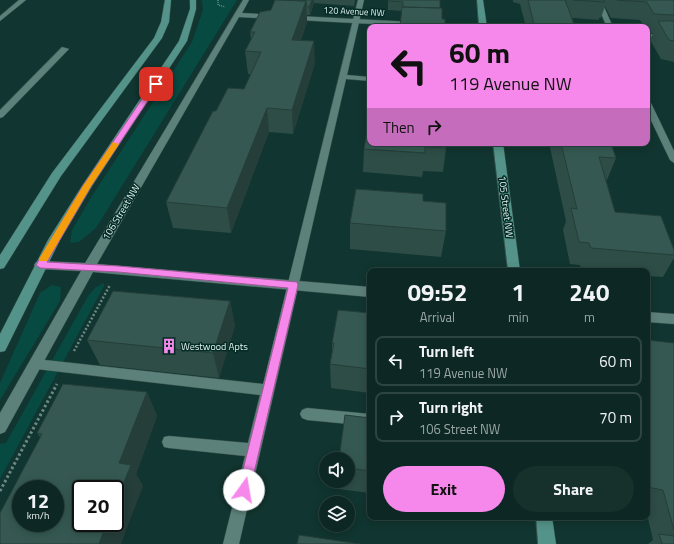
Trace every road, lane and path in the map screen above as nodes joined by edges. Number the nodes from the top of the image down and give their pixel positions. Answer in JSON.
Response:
{"nodes":[{"id":1,"x":23,"y":0,"type":"edge"},
{"id":2,"x":168,"y":0,"type":"edge"},
{"id":3,"x":193,"y":0,"type":"edge"},
{"id":4,"x":246,"y":0,"type":"edge"},
{"id":5,"x":362,"y":0,"type":"edge"},
{"id":6,"x":480,"y":0,"type":"edge"},
{"id":7,"x":598,"y":0,"type":"edge"},
{"id":8,"x":237,"y":15,"type":"junction"},
{"id":9,"x":0,"y":19,"type":"edge"},
{"id":10,"x":356,"y":21,"type":"junction"},
{"id":11,"x":413,"y":24,"type":"edge"},
{"id":12,"x":483,"y":24,"type":"edge"},
{"id":13,"x":609,"y":24,"type":"edge"},
{"id":14,"x":650,"y":36,"type":"edge"},
{"id":15,"x":674,"y":38,"type":"edge"},
{"id":16,"x":65,"y":49,"type":"dead end"},
{"id":17,"x":343,"y":77,"type":"junction"},
{"id":18,"x":367,"y":79,"type":"edge"},
{"id":19,"x":650,"y":109,"type":"edge"},
{"id":20,"x":0,"y":115,"type":"edge"},
{"id":21,"x":498,"y":146,"type":"edge"},
{"id":22,"x":674,"y":160,"type":"edge"},
{"id":23,"x":0,"y":265,"type":"edge"},
{"id":24,"x":40,"y":265,"type":"junction"},
{"id":25,"x":89,"y":267,"type":"junction"},
{"id":26,"x":514,"y":268,"type":"edge"},
{"id":27,"x":294,"y":285,"type":"junction"},
{"id":28,"x":367,"y":292,"type":"edge"},
{"id":29,"x":650,"y":317,"type":"edge"},
{"id":30,"x":674,"y":319,"type":"edge"},
{"id":31,"x":0,"y":347,"type":"edge"},
{"id":32,"x":36,"y":364,"type":"junction"},
{"id":33,"x":268,"y":390,"type":"junction"},
{"id":34,"x":308,"y":414,"type":"dead end"},
{"id":35,"x":367,"y":420,"type":"edge"},
{"id":36,"x":0,"y":427,"type":"edge"},
{"id":37,"x":169,"y":442,"type":"dead end"},
{"id":38,"x":254,"y":450,"type":"junction"},
{"id":39,"x":544,"y":520,"type":"edge"},
{"id":40,"x":231,"y":544,"type":"edge"},
{"id":41,"x":547,"y":544,"type":"edge"}],
"edges":[{"from":1,"to":9,"type":"lane"},
{"from":2,"to":23,"type":"main road"},
{"from":3,"to":24,"type":"main road"},
{"from":4,"to":8,"type":"street","name":"106 Street NW"},
{"from":5,"to":10,"type":"lane"},
{"from":6,"to":12,"type":"main road"},
{"from":7,"to":13,"type":"lane"},
{"from":8,"to":10,"type":"street","name":"120 Avenue NW"},
{"from":8,"to":25,"type":"street","name":"106 Street NW"},
{"from":10,"to":11,"type":"street","name":"120 Avenue NW"},
{"from":10,"to":17,"type":"lane"},
{"from":14,"to":15,"type":"street"},
{"from":16,"to":20,"type":"street"},
{"from":17,"to":18,"type":"lane"},
{"from":17,"to":27,"type":"lane"},
{"from":19,"to":22,"type":"lane"},
{"from":21,"to":26,"type":"main road","name":"105 Street NW"},
{"from":24,"to":25,"type":"street"},
{"from":24,"to":31,"type":"main road"},
{"from":25,"to":27,"type":"street"},
{"from":25,"to":32,"type":"street","name":"106 Street NW"},
{"from":27,"to":28,"type":"street"},
{"from":27,"to":33,"type":"lane"},
{"from":29,"to":30,"type":"street"},
{"from":32,"to":33,"type":"lane"},
{"from":32,"to":36,"type":"street","name":"106 Street NW"},
{"from":33,"to":38,"type":"lane"},
{"from":34,"to":35,"type":"lane"},
{"from":37,"to":38,"type":"lane"},
{"from":38,"to":40,"type":"lane"},
{"from":39,"to":41,"type":"main road"}]}
